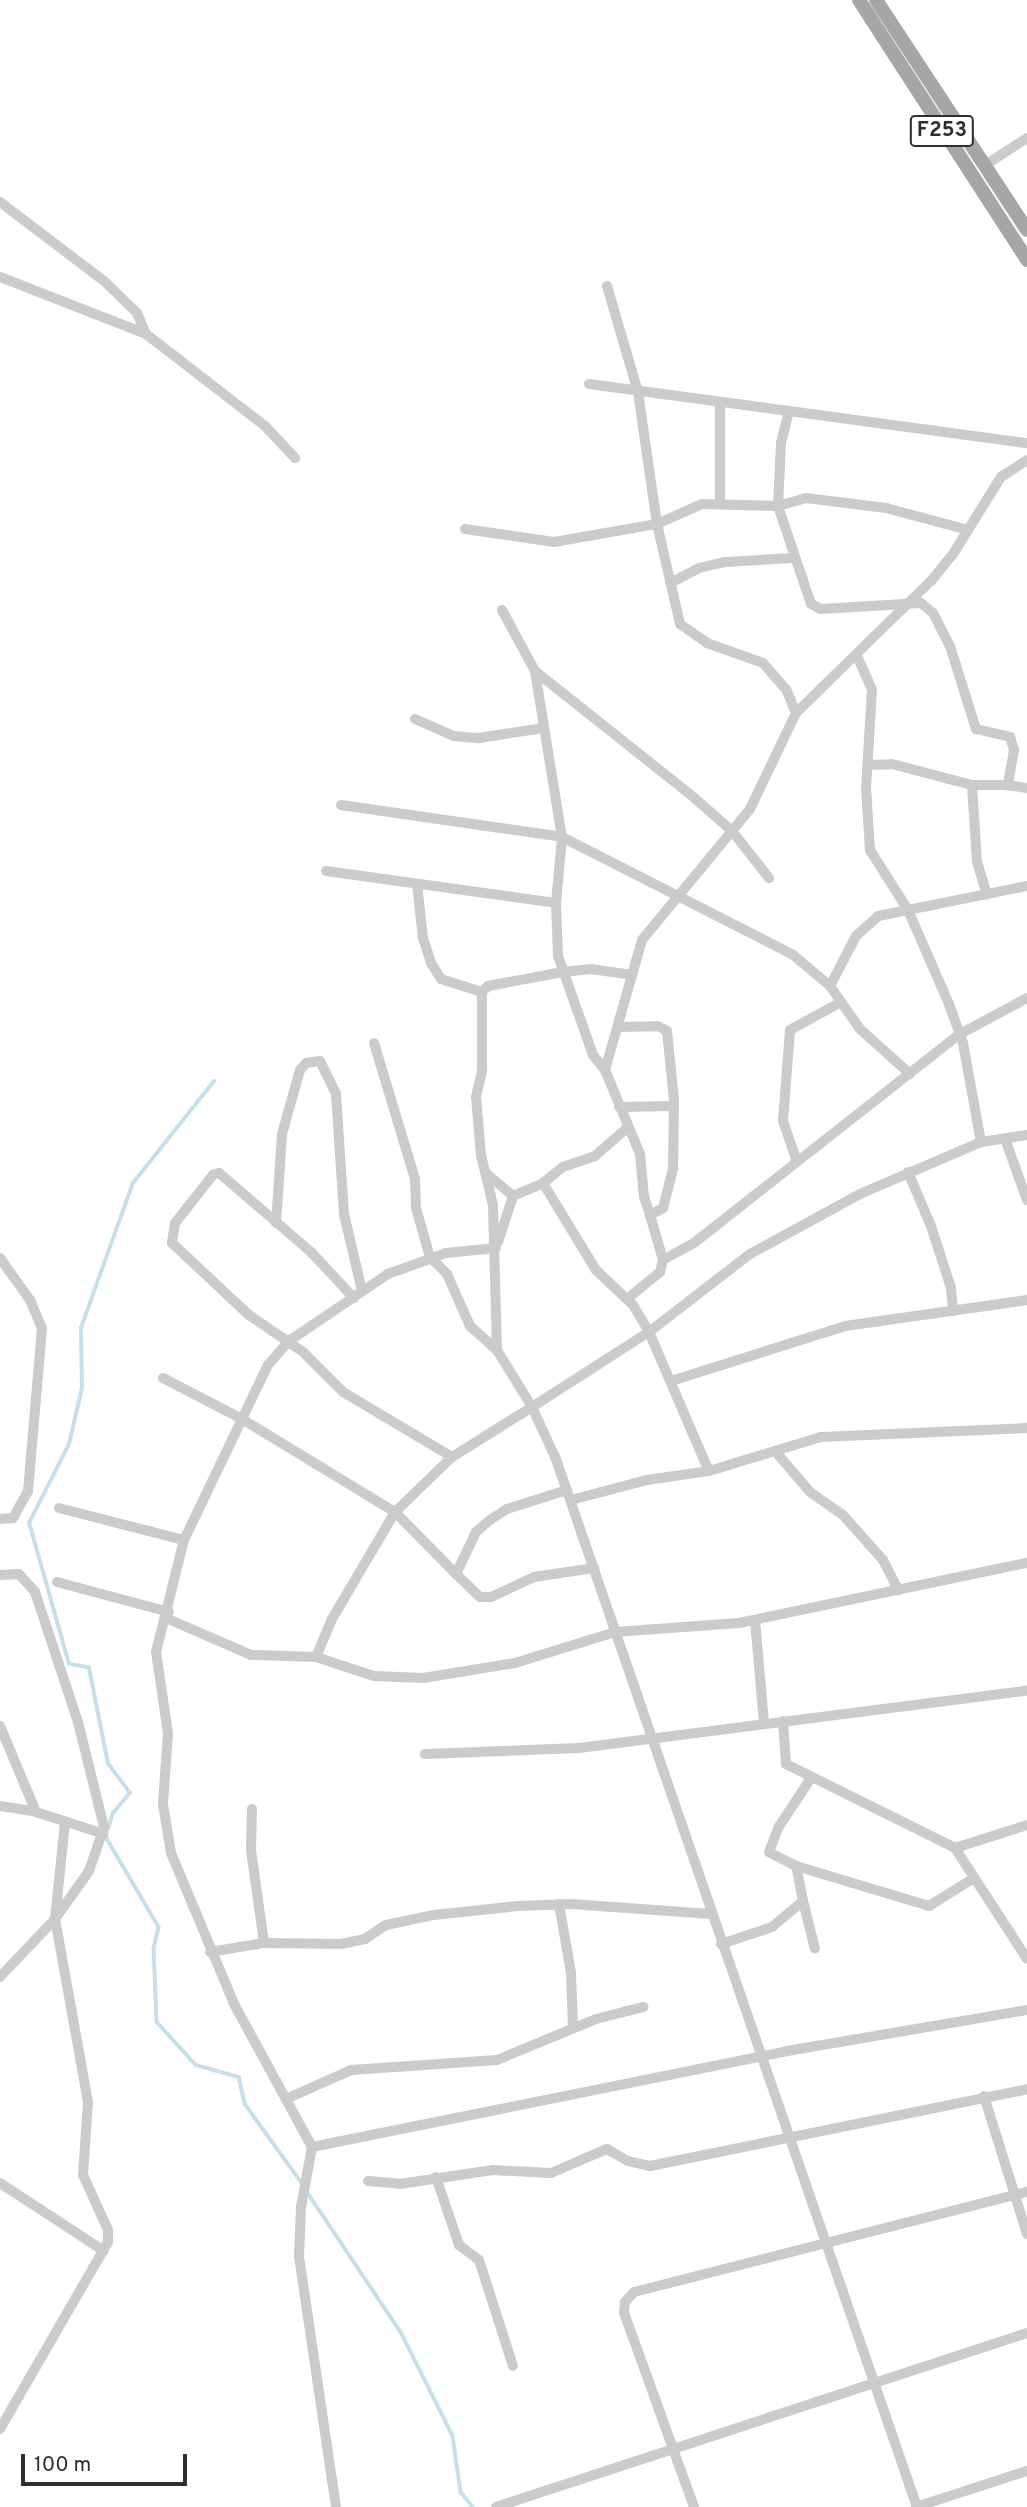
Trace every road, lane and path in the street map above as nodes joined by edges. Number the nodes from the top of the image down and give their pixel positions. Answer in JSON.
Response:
{"nodes":[{"id":1,"x":859,"y":0,"type":"edge"},
{"id":2,"x":876,"y":0,"type":"edge"},
{"id":3,"x":1027,"y":138,"type":"edge"},
{"id":4,"x":984,"y":166,"type":"junction"},
{"id":5,"x":0,"y":202,"type":"edge"},
{"id":6,"x":15,"y":210,"type":"junction"},
{"id":7,"x":0,"y":217,"type":"edge"},
{"id":8,"x":1027,"y":230,"type":"edge"},
{"id":9,"x":1027,"y":260,"type":"edge"},
{"id":10,"x":0,"y":277,"type":"edge"},
{"id":11,"x":607,"y":286,"type":"dead end"},
{"id":12,"x":146,"y":334,"type":"junction"},
{"id":13,"x":589,"y":384,"type":"dead end"},
{"id":14,"x":638,"y":393,"type":"junction"},
{"id":15,"x":720,"y":402,"type":"junction"},
{"id":16,"x":789,"y":411,"type":"junction"},
{"id":17,"x":1027,"y":443,"type":"edge"},
{"id":18,"x":295,"y":458,"type":"dead end"},
{"id":19,"x":1027,"y":460,"type":"edge"},
{"id":20,"x":720,"y":501,"type":"junction"},
{"id":21,"x":778,"y":506,"type":"junction"},
{"id":22,"x":657,"y":524,"type":"junction"},
{"id":23,"x":465,"y":529,"type":"dead end"},
{"id":24,"x":968,"y":530,"type":"junction"},
{"id":25,"x":794,"y":558,"type":"junction"},
{"id":26,"x":670,"y":583,"type":"junction"},
{"id":27,"x":903,"y":604,"type":"junction"},
{"id":28,"x":502,"y":610,"type":"dead end"},
{"id":29,"x":857,"y":656,"type":"junction"},
{"id":30,"x":535,"y":671,"type":"junction"},
{"id":31,"x":796,"y":713,"type":"junction"},
{"id":32,"x":415,"y":719,"type":"dead end"},
{"id":33,"x":543,"y":728,"type":"junction"},
{"id":34,"x":868,"y":765,"type":"junction"},
{"id":35,"x":972,"y":785,"type":"junction"},
{"id":36,"x":1008,"y":785,"type":"junction"},
{"id":37,"x":1027,"y":788,"type":"edge"},
{"id":38,"x":341,"y":805,"type":"dead end"},
{"id":39,"x":732,"y":831,"type":"junction"},
{"id":40,"x":562,"y":837,"type":"junction"},
{"id":41,"x":326,"y":871,"type":"dead end"},
{"id":42,"x":769,"y":878,"type":"dead end"},
{"id":43,"x":417,"y":884,"type":"junction"},
{"id":44,"x":1027,"y":886,"type":"edge"},
{"id":45,"x":675,"y":895,"type":"junction"},
{"id":46,"x":987,"y":895,"type":"junction"},
{"id":47,"x":556,"y":903,"type":"junction"},
{"id":48,"x":909,"y":912,"type":"junction"},
{"id":49,"x":562,"y":972,"type":"junction"},
{"id":50,"x":632,"y":975,"type":"junction"},
{"id":51,"x":830,"y":986,"type":"junction"},
{"id":52,"x":482,"y":992,"type":"junction"},
{"id":53,"x":1027,"y":998,"type":"edge"},
{"id":54,"x":841,"y":1002,"type":"junction"},
{"id":55,"x":619,"y":1027,"type":"junction"},
{"id":56,"x":960,"y":1034,"type":"junction"},
{"id":57,"x":374,"y":1044,"type":"dead end"},
{"id":58,"x":605,"y":1070,"type":"junction"},
{"id":59,"x":910,"y":1074,"type":"junction"},
{"id":60,"x":674,"y":1106,"type":"junction"},
{"id":61,"x":619,"y":1107,"type":"junction"},
{"id":62,"x":628,"y":1127,"type":"junction"},
{"id":63,"x":1027,"y":1135,"type":"edge"},
{"id":64,"x":1005,"y":1139,"type":"junction"},
{"id":65,"x":981,"y":1142,"type":"junction"},
{"id":66,"x":796,"y":1159,"type":"junction"},
{"id":67,"x":908,"y":1172,"type":"junction"},
{"id":68,"x":487,"y":1174,"type":"junction"},
{"id":69,"x":543,"y":1184,"type":"junction"},
{"id":70,"x":513,"y":1196,"type":"junction"},
{"id":71,"x":1027,"y":1199,"type":"edge"},
{"id":72,"x":650,"y":1214,"type":"junction"},
{"id":73,"x":276,"y":1223,"type":"junction"},
{"id":74,"x":496,"y":1248,"type":"junction"},
{"id":75,"x":430,"y":1257,"type":"junction"},
{"id":76,"x":0,"y":1258,"type":"edge"},
{"id":77,"x":663,"y":1260,"type":"junction"},
{"id":78,"x":358,"y":1294,"type":"junction"},
{"id":79,"x":627,"y":1299,"type":"junction"},
{"id":80,"x":1027,"y":1300,"type":"edge"},
{"id":81,"x":953,"y":1311,"type":"junction"},
{"id":82,"x":649,"y":1332,"type":"junction"},
{"id":83,"x":289,"y":1341,"type":"junction"},
{"id":84,"x":497,"y":1350,"type":"junction"},
{"id":85,"x":163,"y":1378,"type":"dead end"},
{"id":86,"x":671,"y":1381,"type":"junction"},
{"id":87,"x":532,"y":1407,"type":"junction"},
{"id":88,"x":242,"y":1419,"type":"junction"},
{"id":89,"x":1027,"y":1428,"type":"edge"},
{"id":90,"x":775,"y":1451,"type":"junction"},
{"id":91,"x":452,"y":1457,"type":"junction"},
{"id":92,"x":709,"y":1471,"type":"junction"},
{"id":93,"x":569,"y":1495,"type":"junction"},
{"id":94,"x":59,"y":1508,"type":"dead end"},
{"id":95,"x":395,"y":1512,"type":"junction"},
{"id":96,"x":0,"y":1519,"type":"edge"},
{"id":97,"x":184,"y":1541,"type":"junction"},
{"id":98,"x":1027,"y":1563,"type":"edge"},
{"id":99,"x":594,"y":1568,"type":"junction"},
{"id":100,"x":456,"y":1574,"type":"junction"},
{"id":101,"x":0,"y":1575,"type":"edge"},
{"id":102,"x":57,"y":1582,"type":"dead end"},
{"id":103,"x":898,"y":1590,"type":"junction"},
{"id":104,"x":168,"y":1615,"type":"junction"},
{"id":105,"x":755,"y":1619,"type":"junction"},
{"id":106,"x":615,"y":1632,"type":"junction"},
{"id":107,"x":316,"y":1657,"type":"junction"},
{"id":108,"x":1027,"y":1691,"type":"edge"},
{"id":109,"x":783,"y":1721,"type":"junction"},
{"id":110,"x":764,"y":1723,"type":"junction"},
{"id":111,"x":1,"y":1734,"type":"edge"},
{"id":112,"x":651,"y":1737,"type":"junction"},
{"id":113,"x":425,"y":1754,"type":"dead end"},
{"id":114,"x":811,"y":1778,"type":"junction"},
{"id":115,"x":0,"y":1806,"type":"edge"},
{"id":116,"x":252,"y":1809,"type":"dead end"},
{"id":117,"x":36,"y":1812,"type":"junction"},
{"id":118,"x":65,"y":1822,"type":"junction"},
{"id":119,"x":1027,"y":1825,"type":"edge"},
{"id":120,"x":104,"y":1834,"type":"junction"},
{"id":121,"x":956,"y":1848,"type":"junction"},
{"id":122,"x":796,"y":1866,"type":"junction"},
{"id":123,"x":974,"y":1878,"type":"junction"},
{"id":124,"x":803,"y":1901,"type":"junction"},
{"id":125,"x":559,"y":1904,"type":"junction"},
{"id":126,"x":711,"y":1914,"type":"junction"},
{"id":127,"x":55,"y":1919,"type":"junction"},
{"id":128,"x":264,"y":1943,"type":"junction"},
{"id":129,"x":721,"y":1944,"type":"junction"},
{"id":130,"x":815,"y":1949,"type":"dead end"},
{"id":131,"x":211,"y":1952,"type":"junction"},
{"id":132,"x":1027,"y":1959,"type":"edge"},
{"id":133,"x":0,"y":1977,"type":"edge"},
{"id":134,"x":643,"y":2007,"type":"dead end"},
{"id":135,"x":1027,"y":2010,"type":"edge"},
{"id":136,"x":573,"y":2028,"type":"junction"},
{"id":137,"x":761,"y":2057,"type":"junction"},
{"id":138,"x":1027,"y":2089,"type":"edge"},
{"id":139,"x":984,"y":2096,"type":"junction"},
{"id":140,"x":286,"y":2099,"type":"junction"},
{"id":141,"x":789,"y":2136,"type":"junction"},
{"id":142,"x":312,"y":2147,"type":"junction"},
{"id":143,"x":436,"y":2177,"type":"junction"},
{"id":144,"x":368,"y":2181,"type":"dead end"},
{"id":145,"x":0,"y":2183,"type":"edge"},
{"id":146,"x":1027,"y":2192,"type":"edge"},
{"id":147,"x":1012,"y":2195,"type":"junction"},
{"id":148,"x":1027,"y":2234,"type":"edge"},
{"id":149,"x":824,"y":2241,"type":"junction"},
{"id":150,"x":104,"y":2251,"type":"junction"},
{"id":151,"x":1027,"y":2333,"type":"edge"},
{"id":152,"x":513,"y":2366,"type":"dead end"},
{"id":153,"x":874,"y":2385,"type":"junction"},
{"id":154,"x":0,"y":2429,"type":"edge"},
{"id":155,"x":673,"y":2447,"type":"junction"},
{"id":156,"x":1027,"y":2471,"type":"edge"},
{"id":157,"x":336,"y":2507,"type":"edge"},
{"id":158,"x":496,"y":2507,"type":"edge"},
{"id":159,"x":694,"y":2507,"type":"edge"},
{"id":160,"x":917,"y":2507,"type":"edge"}],
"edges":[{"from":1,"to":9,"type":"main road","number":"F253"},
{"from":2,"to":4,"type":"main road","number":"F253"},
{"from":3,"to":4,"type":"street"},
{"from":4,"to":8,"type":"main road","number":"F253"},
{"from":5,"to":6,"type":"street"},
{"from":6,"to":7,"type":"street"},
{"from":6,"to":12,"type":"street"},
{"from":10,"to":12,"type":"street"},
{"from":11,"to":14,"type":"street"},
{"from":12,"to":18,"type":"street"},
{"from":13,"to":14,"type":"street"},
{"from":14,"to":15,"type":"street"},
{"from":14,"to":22,"type":"street"},
{"from":15,"to":16,"type":"street"},
{"from":15,"to":20,"type":"street"},
{"from":16,"to":17,"type":"street"},
{"from":16,"to":21,"type":"street"},
{"from":19,"to":24,"type":"street"},
{"from":20,"to":21,"type":"street"},
{"from":20,"to":22,"type":"street"},
{"from":21,"to":24,"type":"street"},
{"from":21,"to":25,"type":"street"},
{"from":22,"to":23,"type":"street"},
{"from":22,"to":26,"type":"street"},
{"from":24,"to":27,"type":"street"},
{"from":25,"to":26,"type":"street"},
{"from":25,"to":27,"type":"street"},
{"from":26,"to":31,"type":"street"},
{"from":27,"to":29,"type":"street"},
{"from":27,"to":36,"type":"street"},
{"from":28,"to":30,"type":"street"},
{"from":29,"to":31,"type":"street"},
{"from":29,"to":34,"type":"street"},
{"from":30,"to":33,"type":"street"},
{"from":30,"to":39,"type":"street"},
{"from":31,"to":39,"type":"street"},
{"from":32,"to":33,"type":"street"},
{"from":33,"to":40,"type":"street"},
{"from":34,"to":35,"type":"street"},
{"from":34,"to":48,"type":"street"},
{"from":35,"to":36,"type":"street"},
{"from":35,"to":46,"type":"street"},
{"from":36,"to":37,"type":"street"},
{"from":38,"to":40,"type":"street"},
{"from":39,"to":42,"type":"street"},
{"from":39,"to":45,"type":"street"},
{"from":40,"to":45,"type":"street"},
{"from":40,"to":47,"type":"street"},
{"from":41,"to":43,"type":"street"},
{"from":43,"to":47,"type":"street"},
{"from":43,"to":52,"type":"street"},
{"from":44,"to":46,"type":"street"},
{"from":45,"to":50,"type":"street"},
{"from":45,"to":51,"type":"street"},
{"from":46,"to":48,"type":"street"},
{"from":47,"to":49,"type":"street"},
{"from":48,"to":51,"type":"street"},
{"from":48,"to":56,"type":"street"},
{"from":49,"to":50,"type":"street"},
{"from":49,"to":52,"type":"street"},
{"from":49,"to":58,"type":"street"},
{"from":50,"to":55,"type":"street"},
{"from":51,"to":54,"type":"street"},
{"from":52,"to":68,"type":"street"},
{"from":53,"to":56,"type":"street"},
{"from":54,"to":59,"type":"street"},
{"from":54,"to":66,"type":"street"},
{"from":55,"to":58,"type":"street"},
{"from":55,"to":60,"type":"street"},
{"from":56,"to":59,"type":"street"},
{"from":56,"to":65,"type":"street"},
{"from":57,"to":75,"type":"street"},
{"from":58,"to":61,"type":"street"},
{"from":59,"to":66,"type":"street"},
{"from":60,"to":61,"type":"street"},
{"from":60,"to":72,"type":"street"},
{"from":61,"to":62,"type":"street"},
{"from":62,"to":69,"type":"street"},
{"from":62,"to":72,"type":"street"},
{"from":63,"to":64,"type":"street"},
{"from":64,"to":65,"type":"street"},
{"from":64,"to":71,"type":"street"},
{"from":65,"to":67,"type":"street"},
{"from":66,"to":77,"type":"street"},
{"from":67,"to":81,"type":"street"},
{"from":67,"to":82,"type":"street"},
{"from":68,"to":70,"type":"street"},
{"from":68,"to":74,"type":"street"},
{"from":69,"to":70,"type":"street"},
{"from":69,"to":79,"type":"street"},
{"from":70,"to":74,"type":"street"},
{"from":72,"to":77,"type":"street"},
{"from":73,"to":78,"type":"street"},
{"from":73,"to":78,"type":"street"},
{"from":73,"to":83,"type":"street"},
{"from":74,"to":75,"type":"street"},
{"from":74,"to":84,"type":"street"},
{"from":75,"to":78,"type":"street"},
{"from":75,"to":84,"type":"street"},
{"from":76,"to":96,"type":"street"},
{"from":77,"to":79,"type":"street"},
{"from":78,"to":83,"type":"street"},
{"from":79,"to":82,"type":"street"},
{"from":80,"to":81,"type":"street"},
{"from":81,"to":86,"type":"street"},
{"from":82,"to":86,"type":"street"},
{"from":82,"to":87,"type":"street"},
{"from":83,"to":88,"type":"street"},
{"from":83,"to":91,"type":"street"},
{"from":84,"to":87,"type":"street"},
{"from":85,"to":88,"type":"street"},
{"from":86,"to":92,"type":"street"},
{"from":87,"to":91,"type":"street"},
{"from":87,"to":93,"type":"street"},
{"from":88,"to":95,"type":"street"},
{"from":88,"to":97,"type":"street"},
{"from":89,"to":90,"type":"street"},
{"from":90,"to":92,"type":"street"},
{"from":90,"to":103,"type":"street"},
{"from":91,"to":95,"type":"street"},
{"from":92,"to":93,"type":"street"},
{"from":93,"to":99,"type":"street"},
{"from":93,"to":100,"type":"street"},
{"from":94,"to":97,"type":"street"},
{"from":95,"to":100,"type":"street"},
{"from":95,"to":107,"type":"street"},
{"from":97,"to":104,"type":"street"},
{"from":98,"to":103,"type":"street"},
{"from":99,"to":100,"type":"street"},
{"from":99,"to":106,"type":"street"},
{"from":101,"to":120,"type":"street"},
{"from":102,"to":104,"type":"street"},
{"from":103,"to":105,"type":"street"},
{"from":104,"to":107,"type":"street"},
{"from":104,"to":131,"type":"street"},
{"from":105,"to":106,"type":"street"},
{"from":105,"to":110,"type":"street"},
{"from":106,"to":107,"type":"street"},
{"from":106,"to":112,"type":"street"},
{"from":108,"to":109,"type":"street"},
{"from":109,"to":110,"type":"street"},
{"from":109,"to":114,"type":"street"},
{"from":110,"to":112,"type":"street"},
{"from":111,"to":117,"type":"street"},
{"from":112,"to":113,"type":"street"},
{"from":112,"to":126,"type":"street"},
{"from":114,"to":121,"type":"street"},
{"from":114,"to":122,"type":"street"},
{"from":115,"to":117,"type":"street"},
{"from":116,"to":128,"type":"street"},
{"from":117,"to":118,"type":"street"},
{"from":118,"to":120,"type":"street"},
{"from":118,"to":127,"type":"street"},
{"from":119,"to":121,"type":"street"},
{"from":120,"to":127,"type":"street"},
{"from":121,"to":123,"type":"street"},
{"from":122,"to":123,"type":"street"},
{"from":122,"to":124,"type":"street"},
{"from":123,"to":132,"type":"street"},
{"from":124,"to":129,"type":"street"},
{"from":124,"to":130,"type":"street"},
{"from":125,"to":126,"type":"street"},
{"from":125,"to":128,"type":"street"},
{"from":125,"to":136,"type":"street"},
{"from":126,"to":129,"type":"street"},
{"from":127,"to":133,"type":"street"},
{"from":127,"to":150,"type":"street"},
{"from":128,"to":131,"type":"street"},
{"from":129,"to":137,"type":"street"},
{"from":131,"to":140,"type":"street"},
{"from":134,"to":136,"type":"street"},
{"from":135,"to":137,"type":"street"},
{"from":136,"to":140,"type":"street"},
{"from":137,"to":141,"type":"street"},
{"from":137,"to":142,"type":"street"},
{"from":138,"to":139,"type":"street"},
{"from":139,"to":141,"type":"street"},
{"from":139,"to":147,"type":"street"},
{"from":140,"to":142,"type":"street"},
{"from":141,"to":143,"type":"street"},
{"from":141,"to":149,"type":"street"},
{"from":142,"to":157,"type":"street"},
{"from":143,"to":144,"type":"street"},
{"from":143,"to":152,"type":"street"},
{"from":145,"to":150,"type":"street"},
{"from":146,"to":147,"type":"street"},
{"from":147,"to":148,"type":"street"},
{"from":147,"to":149,"type":"street"},
{"from":149,"to":153,"type":"street"},
{"from":149,"to":155,"type":"street"},
{"from":150,"to":154,"type":"street"},
{"from":151,"to":153,"type":"street"},
{"from":153,"to":155,"type":"street"},
{"from":153,"to":160,"type":"street"},
{"from":155,"to":158,"type":"street"},
{"from":155,"to":159,"type":"street"},
{"from":156,"to":160,"type":"street"}]}
